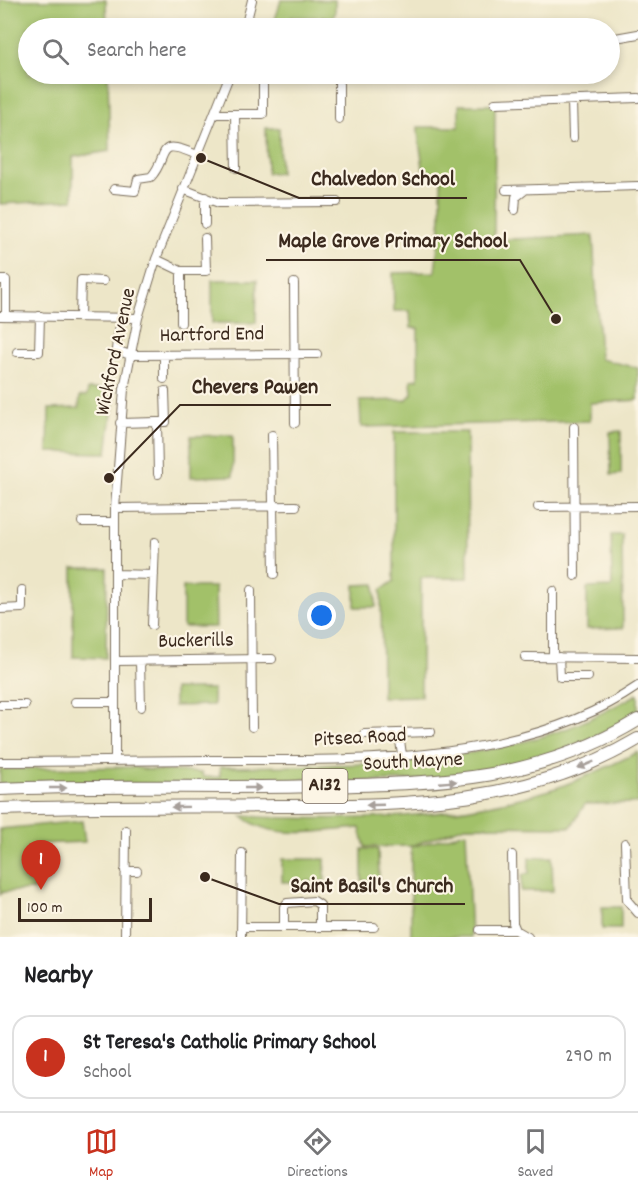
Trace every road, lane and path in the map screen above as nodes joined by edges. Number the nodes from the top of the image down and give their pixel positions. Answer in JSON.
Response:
{"nodes":[{"id":1,"x":252,"y":0,"type":"edge"},
{"id":2,"x":248,"y":18,"type":"edge"},
{"id":3,"x":638,"y":34,"type":"edge"},
{"id":4,"x":620,"y":37,"type":"edge"},
{"id":5,"x":226,"y":84,"type":"edge"},
{"id":6,"x":263,"y":84,"type":"dead end"},
{"id":7,"x":339,"y":84,"type":"edge"},
{"id":8,"x":638,"y":98,"type":"edge"},
{"id":9,"x":572,"y":100,"type":"junction"},
{"id":10,"x":495,"y":103,"type":"dead end"},
{"id":11,"x":216,"y":114,"type":"junction"},
{"id":12,"x":235,"y":114,"type":"junction"},
{"id":13,"x":339,"y":119,"type":"dead end"},
{"id":14,"x":573,"y":138,"type":"dead end"},
{"id":15,"x":198,"y":155,"type":"junction"},
{"id":16,"x":236,"y":168,"type":"dead end"},
{"id":17,"x":638,"y":186,"type":"edge"},
{"id":18,"x":114,"y":189,"type":"dead end"},
{"id":19,"x":183,"y":189,"type":"junction"},
{"id":20,"x":506,"y":190,"type":"dead end"},
{"id":21,"x":525,"y":190,"type":"junction"},
{"id":22,"x":205,"y":197,"type":"junction"},
{"id":23,"x":337,"y":202,"type":"dead end"},
{"id":24,"x":515,"y":210,"type":"dead end"},
{"id":25,"x":205,"y":224,"type":"dead end"},
{"id":26,"x":205,"y":238,"type":"dead end"},
{"id":27,"x":156,"y":259,"type":"junction"},
{"id":28,"x":181,"y":271,"type":"junction"},
{"id":29,"x":0,"y":280,"type":"edge"},
{"id":30,"x":104,"y":281,"type":"dead end"},
{"id":31,"x":294,"y":283,"type":"dead end"},
{"id":32,"x":3,"y":316,"type":"edge"},
{"id":33,"x":40,"y":316,"type":"junction"},
{"id":34,"x":80,"y":316,"type":"junction"},
{"id":35,"x":138,"y":318,"type":"junction"},
{"id":36,"x":181,"y":323,"type":"dead end"},
{"id":37,"x":118,"y":331,"type":"dead end"},
{"id":38,"x":17,"y":352,"type":"dead end"},
{"id":39,"x":294,"y":354,"type":"junction"},
{"id":40,"x":317,"y":354,"type":"dead end"},
{"id":41,"x":130,"y":355,"type":"junction"},
{"id":42,"x":164,"y":355,"type":"junction"},
{"id":43,"x":164,"y":378,"type":"dead end"},
{"id":44,"x":165,"y":391,"type":"dead end"},
{"id":45,"x":157,"y":422,"type":"junction"},
{"id":46,"x":120,"y":423,"type":"junction"},
{"id":47,"x":295,"y":423,"type":"dead end"},
{"id":48,"x":574,"y":426,"type":"dead end"},
{"id":49,"x":272,"y":435,"type":"dead end"},
{"id":50,"x":158,"y":474,"type":"dead end"},
{"id":51,"x":296,"y":506,"type":"dead end"},
{"id":52,"x":576,"y":506,"type":"junction"},
{"id":53,"x":638,"y":506,"type":"edge"},
{"id":54,"x":273,"y":507,"type":"junction"},
{"id":55,"x":538,"y":507,"type":"dead end"},
{"id":56,"x":115,"y":508,"type":"junction"},
{"id":57,"x":82,"y":522,"type":"dead end"},
{"id":58,"x":115,"y":522,"type":"junction"},
{"id":59,"x":154,"y":542,"type":"dead end"},
{"id":60,"x":116,"y":574,"type":"junction"},
{"id":61,"x":274,"y":574,"type":"dead end"},
{"id":62,"x":154,"y":575,"type":"junction"},
{"id":63,"x":575,"y":576,"type":"dead end"},
{"id":64,"x":22,"y":590,"type":"dead end"},
{"id":65,"x":251,"y":590,"type":"dead end"},
{"id":66,"x":553,"y":591,"type":"dead end"},
{"id":67,"x":0,"y":609,"type":"edge"},
{"id":68,"x":152,"y":625,"type":"dead end"},
{"id":69,"x":525,"y":657,"type":"dead end"},
{"id":70,"x":556,"y":657,"type":"junction"},
{"id":71,"x":638,"y":658,"type":"edge"},
{"id":72,"x":252,"y":659,"type":"junction"},
{"id":73,"x":272,"y":659,"type":"dead end"},
{"id":74,"x":140,"y":661,"type":"junction"},
{"id":75,"x":116,"y":662,"type":"junction"},
{"id":76,"x":588,"y":677,"type":"dead end"},
{"id":77,"x":638,"y":686,"type":"edge"},
{"id":78,"x":75,"y":702,"type":"dead end"},
{"id":79,"x":115,"y":702,"type":"junction"},
{"id":80,"x":0,"y":705,"type":"edge"},
{"id":81,"x":25,"y":705,"type":"dead end"},
{"id":82,"x":141,"y":707,"type":"dead end"},
{"id":83,"x":638,"y":720,"type":"edge"},
{"id":84,"x":252,"y":727,"type":"dead end"},
{"id":85,"x":431,"y":732,"type":"dead end"},
{"id":86,"x":399,"y":733,"type":"junction"},
{"id":87,"x":364,"y":734,"type":"dead end"},
{"id":88,"x":638,"y":739,"type":"edge"},
{"id":89,"x":402,"y":755,"type":"junction"},
{"id":90,"x":115,"y":761,"type":"junction"},
{"id":91,"x":0,"y":762,"type":"edge"},
{"id":92,"x":0,"y":789,"type":"edge"},
{"id":93,"x":0,"y":808,"type":"edge"},
{"id":94,"x":126,"y":830,"type":"dead end"},
{"id":95,"x":625,"y":843,"type":"dead end"},
{"id":96,"x":242,"y":853,"type":"dead end"},
{"id":97,"x":512,"y":855,"type":"dead end"},
{"id":98,"x":125,"y":871,"type":"junction"},
{"id":99,"x":137,"y":871,"type":"dead end"},
{"id":100,"x":638,"y":913,"type":"edge"},
{"id":101,"x":241,"y":927,"type":"junction"},
{"id":102,"x":284,"y":927,"type":"junction"},
{"id":103,"x":320,"y":927,"type":"junction"},
{"id":104,"x":374,"y":927,"type":"dead end"},
{"id":105,"x":480,"y":930,"type":"dead end"},
{"id":106,"x":516,"y":930,"type":"junction"},
{"id":107,"x":125,"y":937,"type":"edge"},
{"id":108,"x":242,"y":937,"type":"edge"},
{"id":109,"x":528,"y":937,"type":"edge"}],
"edges":[{"from":1,"to":2,"type":"street"},
{"from":3,"to":4,"type":"street"},
{"from":5,"to":11,"type":"street","name":"Wickford Avenue"},
{"from":6,"to":12,"type":"street"},
{"from":7,"to":13,"type":"street"},
{"from":8,"to":9,"type":"street"},
{"from":9,"to":10,"type":"street"},
{"from":9,"to":14,"type":"street"},
{"from":11,"to":12,"type":"street"},
{"from":11,"to":15,"type":"street","name":"Wickford Avenue"},
{"from":12,"to":16,"type":"street"},
{"from":15,"to":18,"type":"street"},
{"from":15,"to":19,"type":"street","name":"Wickford Avenue"},
{"from":17,"to":21,"type":"street"},
{"from":19,"to":22,"type":"street"},
{"from":19,"to":27,"type":"street","name":"Wickford Avenue"},
{"from":20,"to":21,"type":"street"},
{"from":21,"to":24,"type":"street"},
{"from":22,"to":23,"type":"street"},
{"from":22,"to":25,"type":"street"},
{"from":26,"to":28,"type":"street"},
{"from":27,"to":28,"type":"street"},
{"from":27,"to":35,"type":"street","name":"Wickford Avenue"},
{"from":28,"to":36,"type":"street"},
{"from":29,"to":32,"type":"street"},
{"from":30,"to":34,"type":"street"},
{"from":31,"to":39,"type":"street","name":"Hartford End"},
{"from":32,"to":33,"type":"street"},
{"from":33,"to":34,"type":"street"},
{"from":33,"to":38,"type":"street"},
{"from":34,"to":35,"type":"street"},
{"from":35,"to":41,"type":"street","name":"Wickford Avenue"},
{"from":37,"to":41,"type":"street"},
{"from":39,"to":40,"type":"street","name":"Hartford End"},
{"from":39,"to":42,"type":"street","name":"Hartford End"},
{"from":39,"to":47,"type":"street","name":"Hartford End"},
{"from":41,"to":42,"type":"street","name":"Hartford End"},
{"from":41,"to":46,"type":"street","name":"Wickford Avenue"},
{"from":42,"to":43,"type":"street"},
{"from":44,"to":45,"type":"street"},
{"from":45,"to":46,"type":"street"},
{"from":45,"to":50,"type":"street"},
{"from":46,"to":56,"type":"street","name":"Wickford Avenue"},
{"from":48,"to":52,"type":"street"},
{"from":49,"to":54,"type":"street"},
{"from":51,"to":54,"type":"street"},
{"from":52,"to":53,"type":"street"},
{"from":52,"to":55,"type":"street"},
{"from":52,"to":63,"type":"street"},
{"from":54,"to":56,"type":"street"},
{"from":54,"to":61,"type":"street"},
{"from":56,"to":58,"type":"street","name":"Wickford Avenue"},
{"from":57,"to":58,"type":"street"},
{"from":58,"to":60,"type":"street","name":"Wickford Avenue"},
{"from":59,"to":62,"type":"street"},
{"from":60,"to":62,"type":"street"},
{"from":60,"to":75,"type":"street","name":"Wickford Avenue"},
{"from":62,"to":68,"type":"street"},
{"from":64,"to":67,"type":"street"},
{"from":65,"to":72,"type":"street","name":"Buckerills"},
{"from":66,"to":70,"type":"street"},
{"from":69,"to":70,"type":"street"},
{"from":70,"to":71,"type":"street"},
{"from":70,"to":76,"type":"street"},
{"from":72,"to":73,"type":"street","name":"Buckerills"},
{"from":72,"to":74,"type":"street","name":"Buckerills"},
{"from":72,"to":84,"type":"street","name":"Buckerills"},
{"from":74,"to":75,"type":"street","name":"Buckerills"},
{"from":74,"to":82,"type":"street","name":"Buckerills"},
{"from":75,"to":79,"type":"street","name":"Wickford Avenue"},
{"from":77,"to":89,"type":"street","name":"Pitsea Road"},
{"from":78,"to":79,"type":"street"},
{"from":79,"to":90,"type":"street","name":"Wickford Avenue"},
{"from":80,"to":81,"type":"street"},
{"from":92,"to":83,"type":"main road","name":"South Mayne","number":"A132","one_way":true},
{"from":85,"to":86,"type":"street"},
{"from":86,"to":87,"type":"street"},
{"from":86,"to":89,"type":"street"},
{"from":88,"to":93,"type":"main road","name":"South Mayne","number":"A132","one_way":true},
{"from":89,"to":90,"type":"street","name":"Pitsea Road"},
{"from":90,"to":91,"type":"street","name":"Pitsea Road"},
{"from":94,"to":98,"type":"street"},
{"from":95,"to":100,"type":"street"},
{"from":96,"to":101,"type":"street"},
{"from":97,"to":106,"type":"street"},
{"from":98,"to":99,"type":"street"},
{"from":98,"to":107,"type":"street"},
{"from":101,"to":102,"type":"street"},
{"from":101,"to":108,"type":"street"},
{"from":102,"to":103,"type":"street"},
{"from":102,"to":103,"type":"street"},
{"from":103,"to":104,"type":"street"},
{"from":105,"to":106,"type":"street"},
{"from":106,"to":109,"type":"street"}]}
